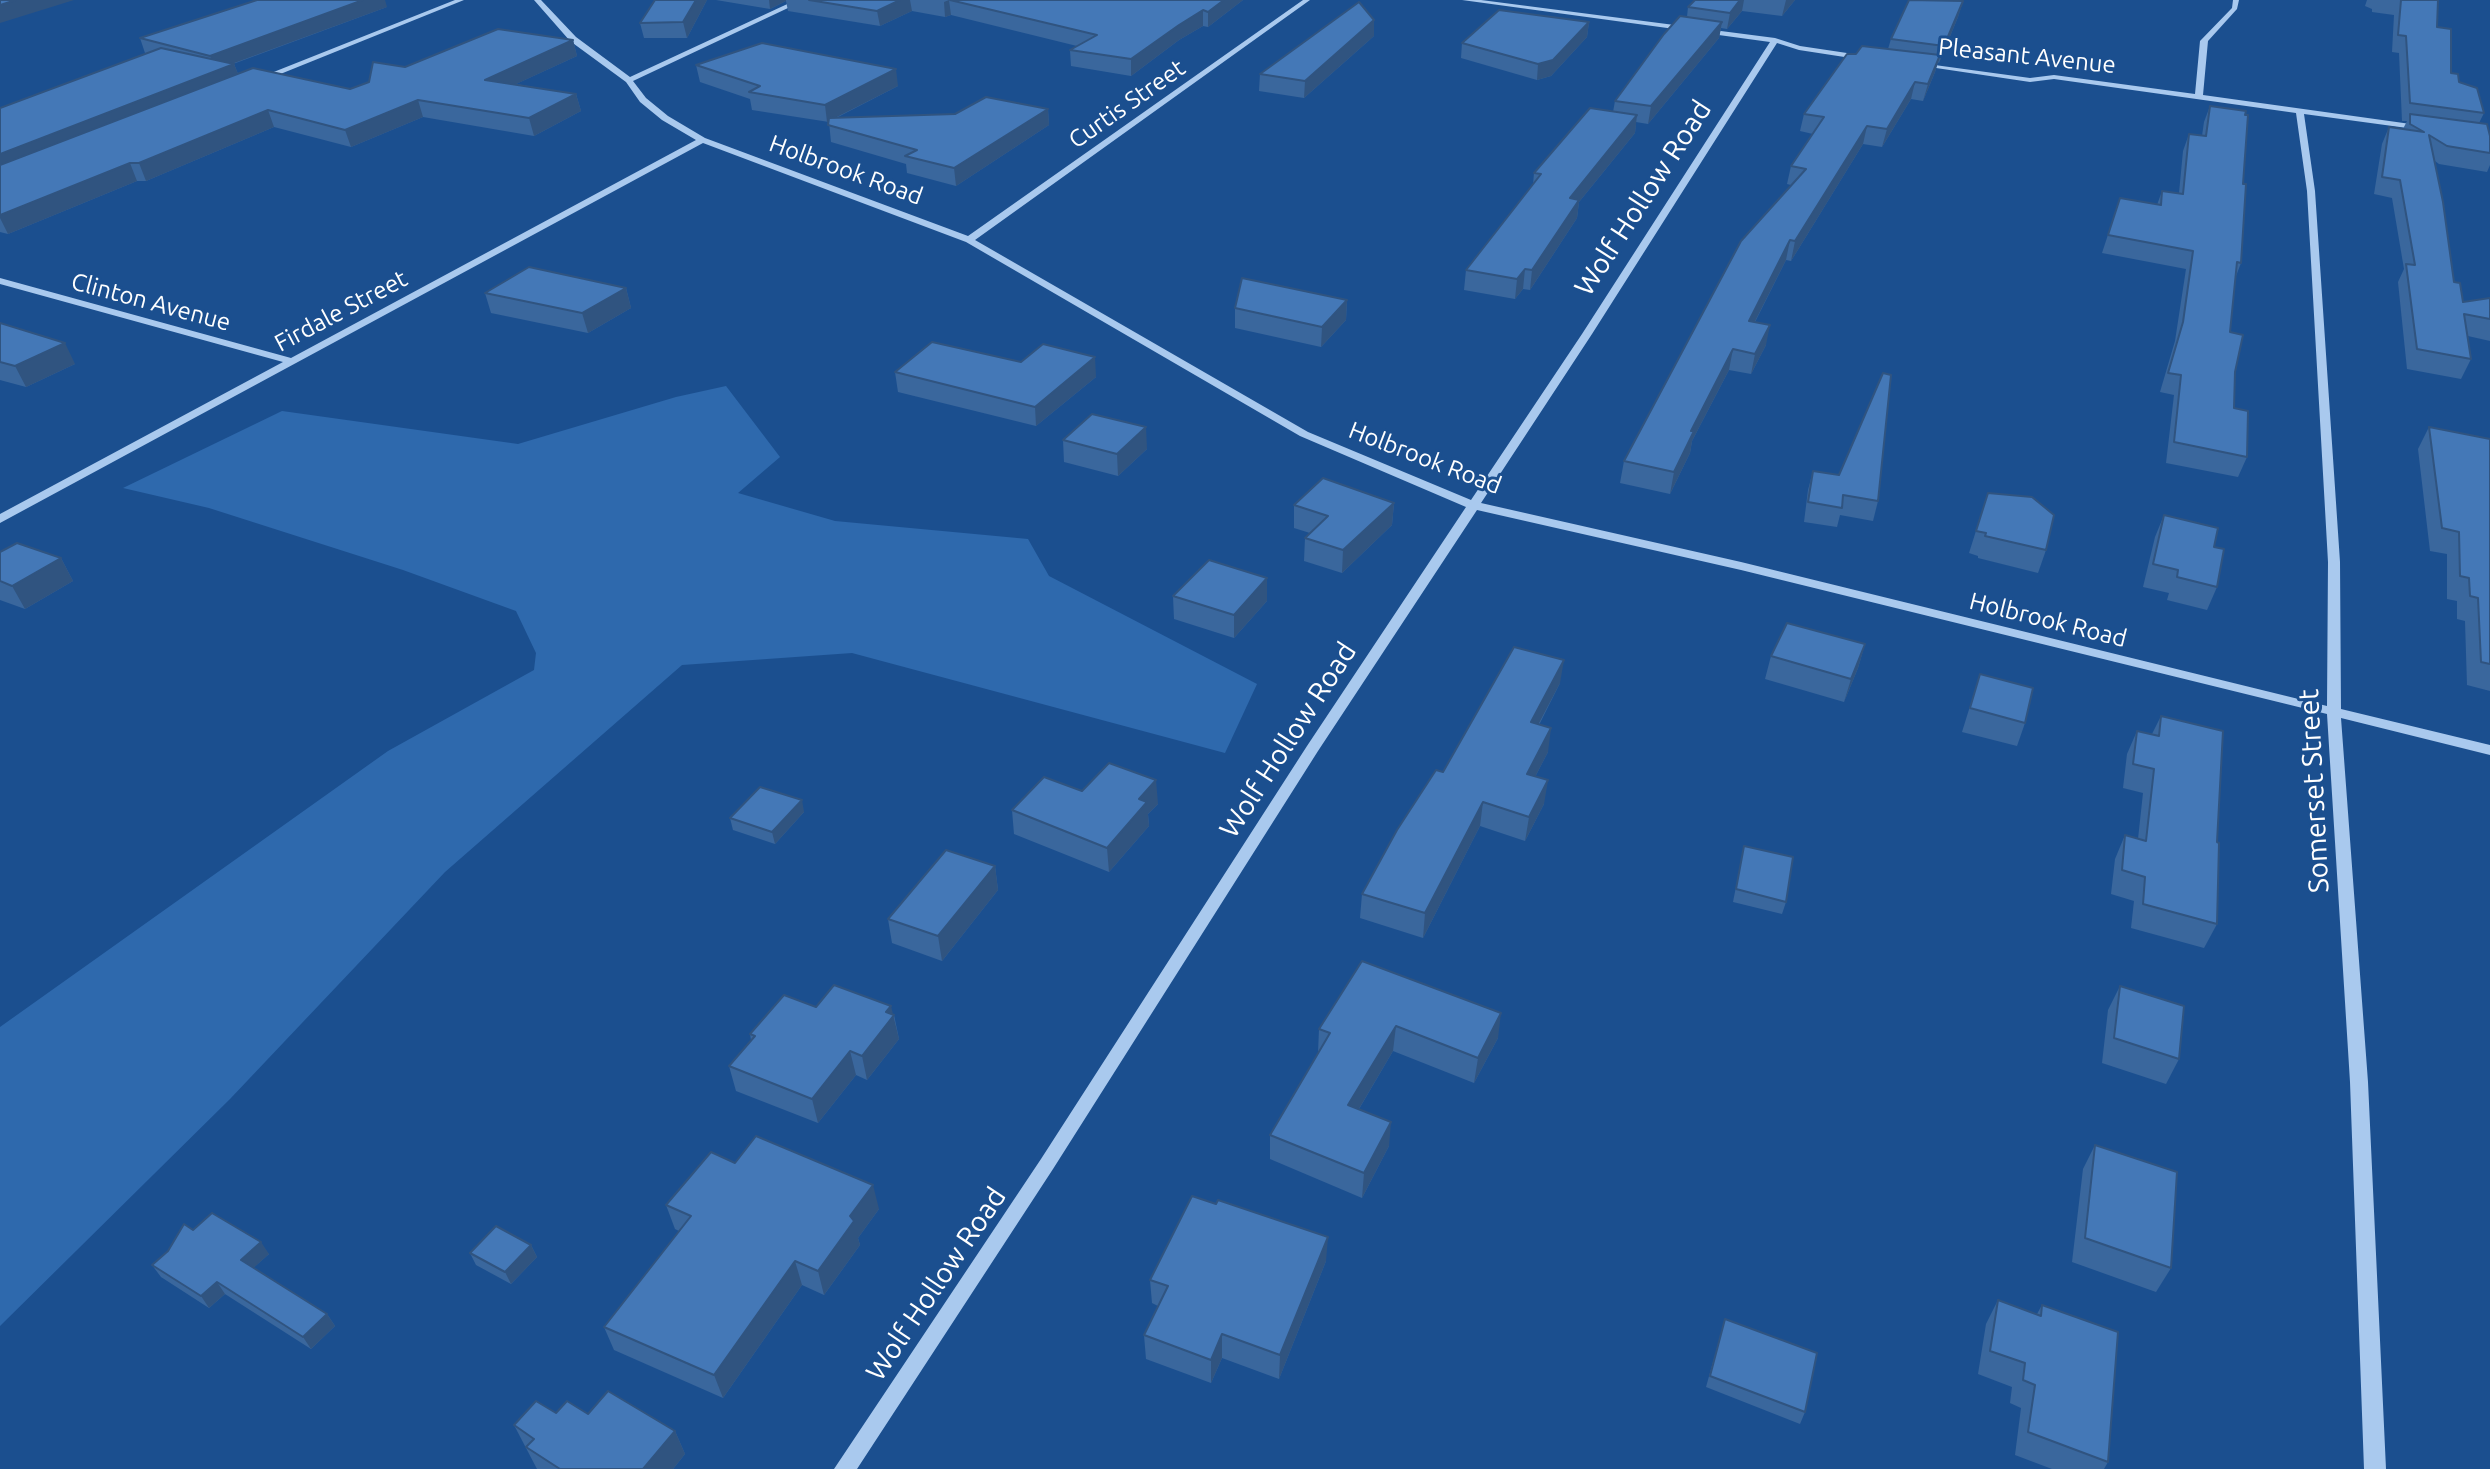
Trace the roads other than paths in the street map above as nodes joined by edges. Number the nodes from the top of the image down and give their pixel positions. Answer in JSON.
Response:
{"nodes":[{"id":1,"x":461,"y":0,"type":"edge"},
{"id":2,"x":537,"y":0,"type":"edge"},
{"id":3,"x":802,"y":0,"type":"edge"},
{"id":4,"x":1307,"y":0,"type":"edge"},
{"id":5,"x":1465,"y":0,"type":"edge"},
{"id":6,"x":1566,"y":0,"type":"edge"},
{"id":7,"x":2236,"y":0,"type":"edge"},
{"id":8,"x":1557,"y":12,"type":"junction"},
{"id":9,"x":1775,"y":40,"type":"junction"},
{"id":10,"x":1878,"y":60,"type":"edge"},
{"id":11,"x":1909,"y":64,"type":"edge"},
{"id":12,"x":629,"y":80,"type":"junction"},
{"id":13,"x":253,"y":82,"type":"edge"},
{"id":14,"x":2199,"y":97,"type":"junction"},
{"id":15,"x":2300,"y":111,"type":"junction"},
{"id":16,"x":2431,"y":130,"type":"edge"},
{"id":17,"x":702,"y":140,"type":"junction"},
{"id":18,"x":969,"y":240,"type":"junction"},
{"id":19,"x":0,"y":281,"type":"edge"},
{"id":20,"x":290,"y":361,"type":"junction"},
{"id":21,"x":1472,"y":505,"type":"junction"},
{"id":22,"x":0,"y":519,"type":"edge"},
{"id":23,"x":2334,"y":712,"type":"junction"},
{"id":24,"x":2490,"y":750,"type":"edge"},
{"id":25,"x":845,"y":1469,"type":"edge"},
{"id":26,"x":2375,"y":1469,"type":"edge"}],
"edges":[{"from":1,"to":13,"type":"street"},
{"from":2,"to":12,"type":"street","name":"Holbrook Road"},
{"from":3,"to":12,"type":"street"},
{"from":4,"to":18,"type":"street","name":"Curtis Street"},
{"from":5,"to":8,"type":"street"},
{"from":6,"to":8,"type":"street"},
{"from":7,"to":14,"type":"street"},
{"from":8,"to":9,"type":"street"},
{"from":9,"to":10,"type":"street"},
{"from":9,"to":21,"type":"street","name":"Wolf Hollow Road"},
{"from":11,"to":14,"type":"street","name":"Pleasant Avenue"},
{"from":12,"to":17,"type":"street","name":"Holbrook Road"},
{"from":14,"to":15,"type":"street","name":"Pleasant Avenue"},
{"from":15,"to":16,"type":"street","name":"Pleasant Avenue"},
{"from":15,"to":23,"type":"street","name":"Somerset Street"},
{"from":17,"to":18,"type":"street","name":"Holbrook Road"},
{"from":17,"to":20,"type":"street","name":"Firdale Street"},
{"from":18,"to":21,"type":"street","name":"Holbrook Road"},
{"from":19,"to":20,"type":"street","name":"Clinton Avenue"},
{"from":20,"to":22,"type":"street","name":"Firdale Street"},
{"from":21,"to":23,"type":"street","name":"Holbrook Road"},
{"from":21,"to":25,"type":"street","name":"Wolf Hollow Road"},
{"from":23,"to":24,"type":"street","name":"Holbrook Road"},
{"from":23,"to":26,"type":"street","name":"Somerset Street"}]}
